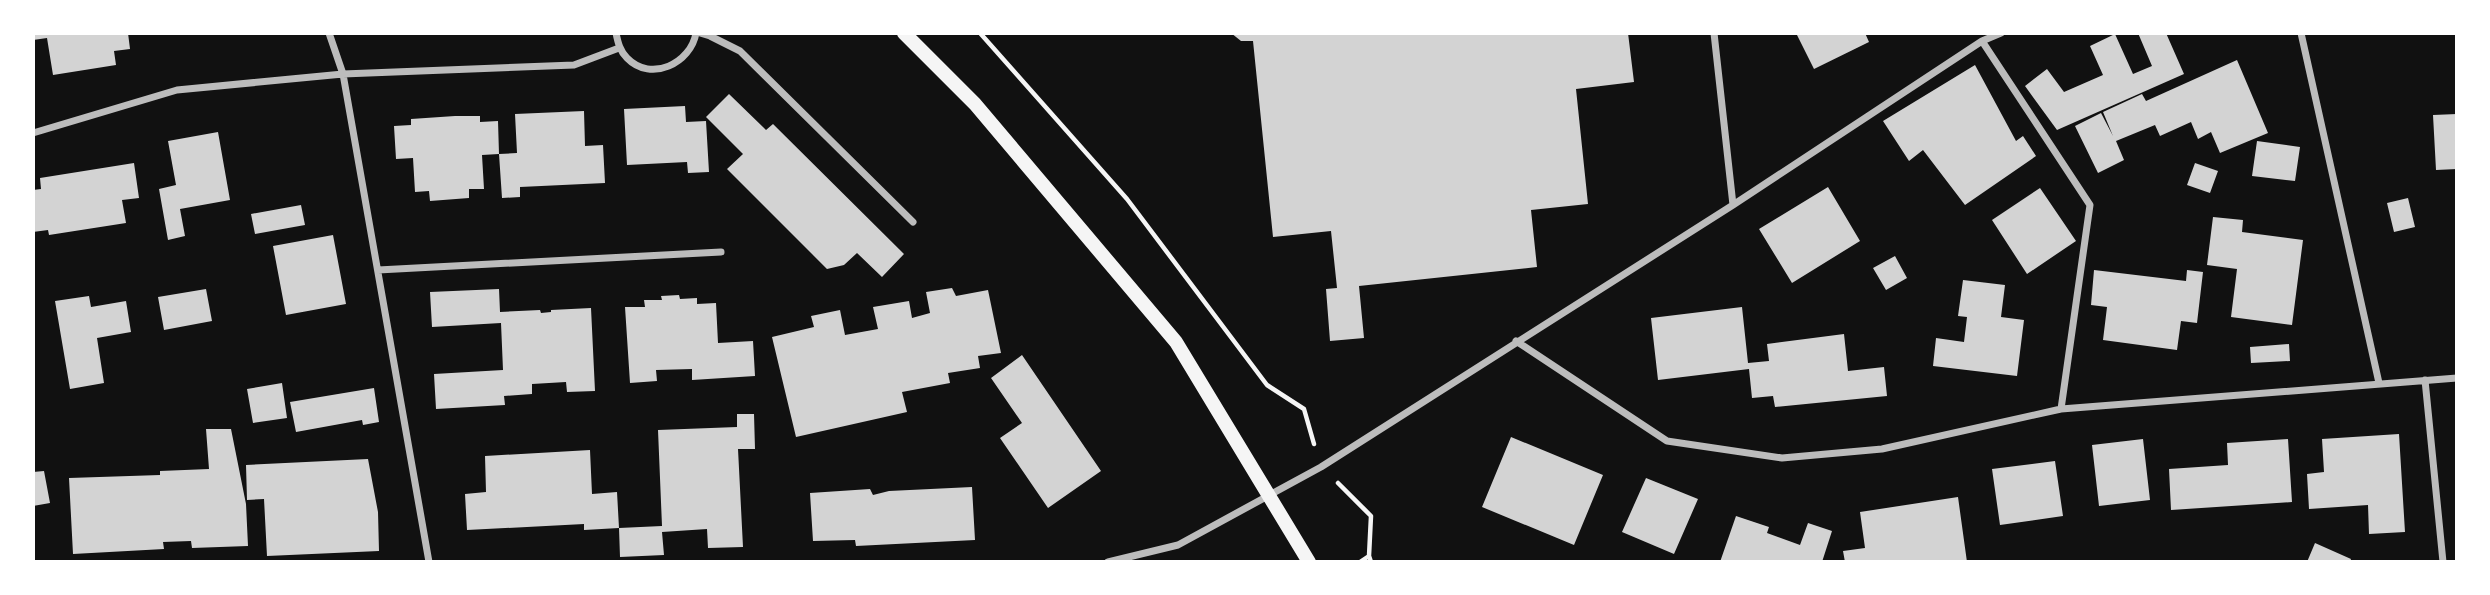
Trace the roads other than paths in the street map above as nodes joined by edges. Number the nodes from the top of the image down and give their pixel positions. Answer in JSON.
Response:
{"nodes":[{"id":1,"x":329,"y":33,"type":"edge"},
{"id":2,"x":616,"y":33,"type":"edge"},
{"id":3,"x":698,"y":33,"type":"edge"},
{"id":4,"x":904,"y":33,"type":"edge"},
{"id":5,"x":1714,"y":33,"type":"edge"},
{"id":6,"x":2001,"y":33,"type":"edge"},
{"id":7,"x":2301,"y":33,"type":"edge"},
{"id":8,"x":1982,"y":41,"type":"junction"},
{"id":9,"x":619,"y":48,"type":"junction"},
{"id":10,"x":343,"y":74,"type":"junction"},
{"id":11,"x":33,"y":132,"type":"edge"},
{"id":12,"x":1732,"y":205,"type":"junction"},
{"id":13,"x":913,"y":222,"type":"dead end"},
{"id":14,"x":721,"y":252,"type":"dead end"},
{"id":15,"x":378,"y":270,"type":"junction"},
{"id":16,"x":1516,"y":341,"type":"junction"},
{"id":17,"x":2457,"y":378,"type":"edge"},
{"id":18,"x":2425,"y":380,"type":"junction"},
{"id":19,"x":2379,"y":383,"type":"junction"},
{"id":20,"x":2061,"y":409,"type":"junction"},
{"id":21,"x":1270,"y":496,"type":"junction"},
{"id":22,"x":429,"y":562,"type":"edge"},
{"id":23,"x":1108,"y":562,"type":"edge"},
{"id":24,"x":1309,"y":562,"type":"edge"},
{"id":25,"x":2443,"y":562,"type":"edge"}],
"edges":[{"from":1,"to":10,"type":"street"},
{"from":2,"to":9,"type":"street"},
{"from":3,"to":9,"type":"street"},
{"from":3,"to":13,"type":"street"},
{"from":4,"to":21,"type":"main road"},
{"from":5,"to":12,"type":"street"},
{"from":6,"to":8,"type":"street"},
{"from":7,"to":19,"type":"street"},
{"from":8,"to":12,"type":"street"},
{"from":8,"to":20,"type":"street"},
{"from":9,"to":10,"type":"street"},
{"from":10,"to":11,"type":"street"},
{"from":10,"to":15,"type":"street"},
{"from":12,"to":16,"type":"street"},
{"from":14,"to":15,"type":"street"},
{"from":15,"to":22,"type":"street"},
{"from":16,"to":20,"type":"street"},
{"from":16,"to":21,"type":"street"},
{"from":17,"to":18,"type":"street"},
{"from":18,"to":19,"type":"street"},
{"from":18,"to":25,"type":"street"},
{"from":19,"to":20,"type":"street"},
{"from":21,"to":23,"type":"street"},
{"from":21,"to":24,"type":"main road"}]}
